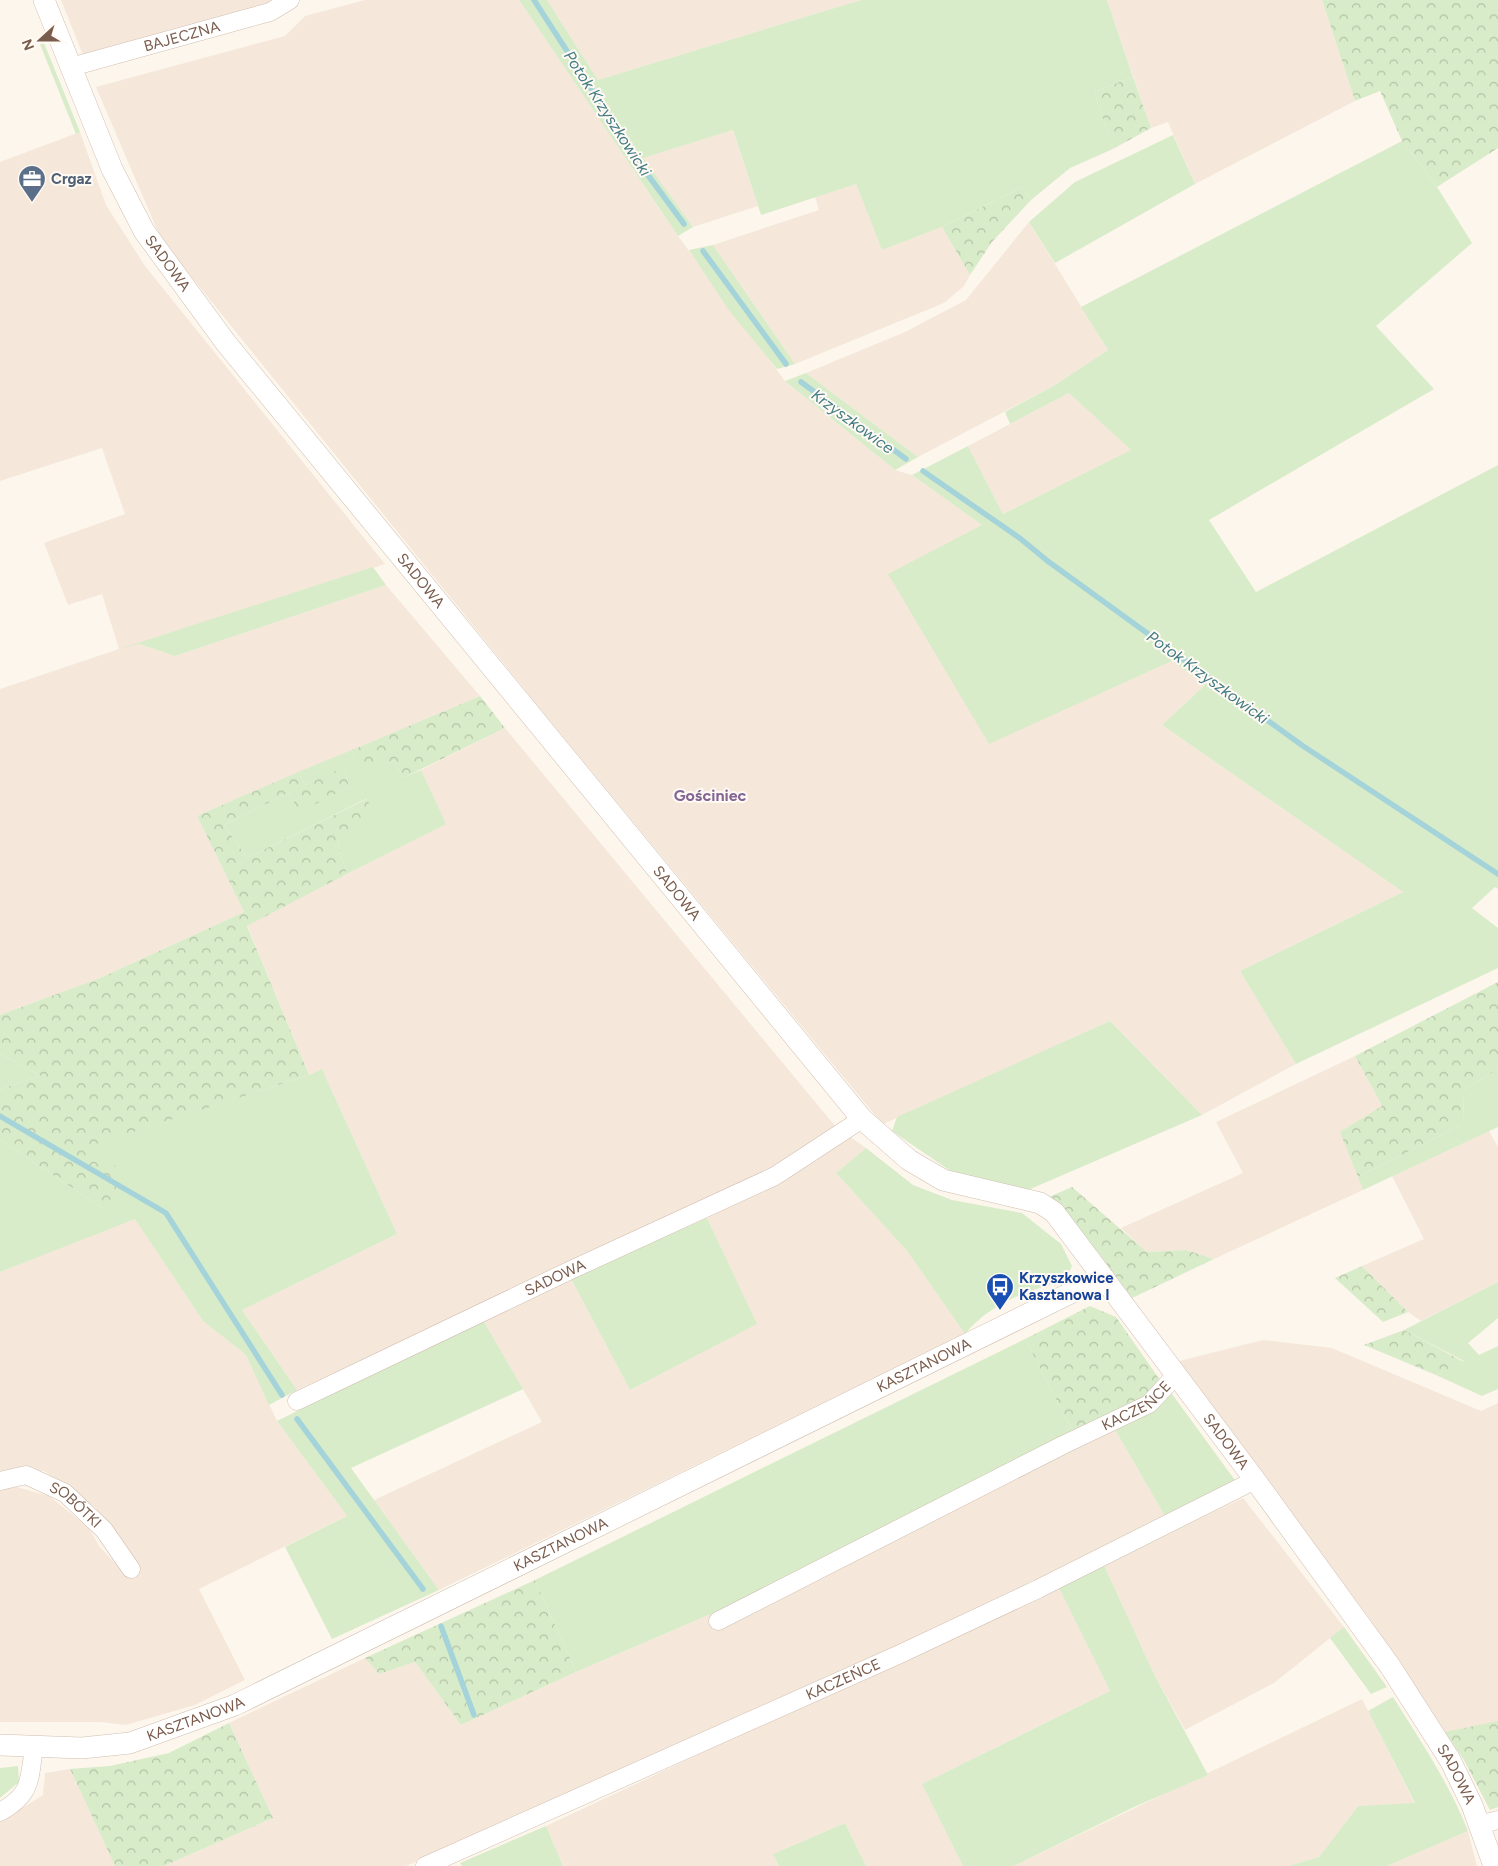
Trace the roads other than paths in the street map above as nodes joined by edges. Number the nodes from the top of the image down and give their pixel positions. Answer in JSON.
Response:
{"nodes":[{"id":1,"x":44,"y":0,"type":"edge"},
{"id":2,"x":290,"y":0,"type":"edge"},
{"id":3,"x":71,"y":67,"type":"junction"},
{"id":4,"x":862,"y":1119,"type":"junction"},
{"id":5,"x":1103,"y":1277,"type":"junction"},
{"id":6,"x":1176,"y":1375,"type":"junction"},
{"id":7,"x":297,"y":1401,"type":"dead end"},
{"id":8,"x":1255,"y":1480,"type":"junction"},
{"id":9,"x":0,"y":1481,"type":"edge"},
{"id":10,"x":131,"y":1569,"type":"dead end"},
{"id":11,"x":718,"y":1621,"type":"dead end"},
{"id":12,"x":0,"y":1745,"type":"edge"},
{"id":13,"x":34,"y":1747,"type":"junction"},
{"id":14,"x":0,"y":1812,"type":"edge"},
{"id":15,"x":1489,"y":1822,"type":"edge"},
{"id":16,"x":426,"y":1866,"type":"edge"},
{"id":17,"x":1494,"y":1866,"type":"edge"}],
"edges":[{"from":1,"to":3,"type":"street","name":"SADOWA"},
{"from":2,"to":3,"type":"street","name":"BAJECZNA"},
{"from":3,"to":4,"type":"street","name":"SADOWA"},
{"from":4,"to":5,"type":"street","name":"SADOWA"},
{"from":4,"to":7,"type":"street","name":"SADOWA"},
{"from":5,"to":6,"type":"street","name":"SADOWA"},
{"from":5,"to":13,"type":"street","name":"KASZTANOWA"},
{"from":6,"to":8,"type":"street","name":"SADOWA"},
{"from":6,"to":11,"type":"street","name":"KACZEŃCE"},
{"from":8,"to":15,"type":"street","name":"SADOWA"},
{"from":8,"to":16,"type":"street","name":"KACZEŃCE"},
{"from":9,"to":10,"type":"street","name":"SOBÓTKI"},
{"from":12,"to":13,"type":"street","name":"KASZTANOWA"},
{"from":13,"to":14,"type":"street"},
{"from":15,"to":17,"type":"street","name":"SADOWA"}]}
